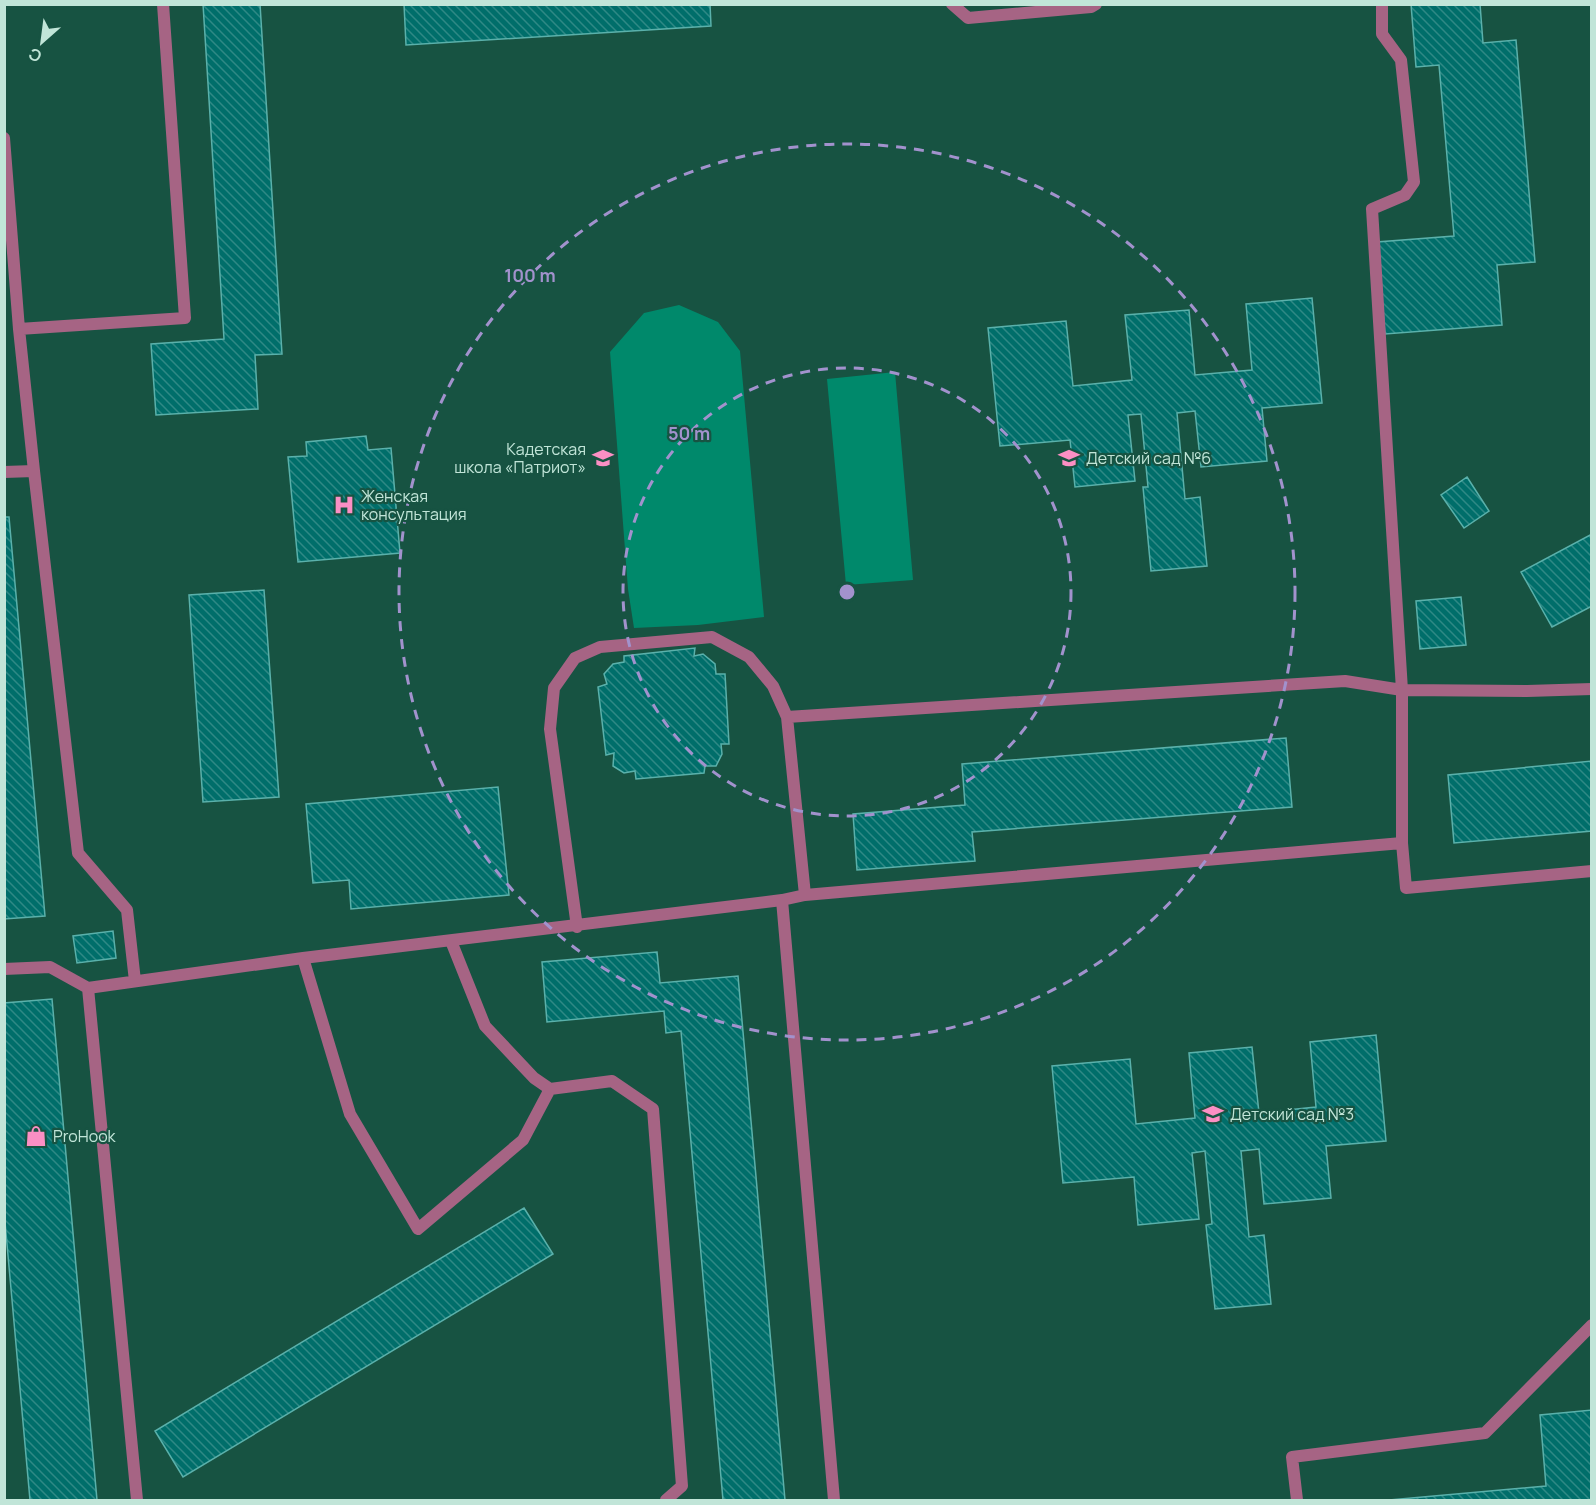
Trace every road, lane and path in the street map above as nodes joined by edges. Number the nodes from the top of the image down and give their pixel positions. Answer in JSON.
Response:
{"nodes":[{"id":1,"x":163,"y":4,"type":"edge"},
{"id":2,"x":952,"y":4,"type":"edge"},
{"id":3,"x":1096,"y":4,"type":"edge"},
{"id":4,"x":1382,"y":4,"type":"edge"},
{"id":5,"x":4,"y":138,"type":"edge"},
{"id":6,"x":19,"y":329,"type":"junction"},
{"id":7,"x":34,"y":471,"type":"junction"},
{"id":8,"x":4,"y":472,"type":"edge"},
{"id":9,"x":1592,"y":688,"type":"edge"},
{"id":10,"x":1402,"y":690,"type":"junction"},
{"id":11,"x":787,"y":717,"type":"junction"},
{"id":12,"x":1402,"y":843,"type":"junction"},
{"id":13,"x":1592,"y":871,"type":"edge"},
{"id":14,"x":805,"y":895,"type":"junction"},
{"id":15,"x":782,"y":900,"type":"junction"},
{"id":16,"x":577,"y":927,"type":"junction"},
{"id":17,"x":451,"y":941,"type":"junction"},
{"id":18,"x":303,"y":958,"type":"junction"},
{"id":19,"x":4,"y":969,"type":"edge"},
{"id":20,"x":135,"y":981,"type":"junction"},
{"id":21,"x":88,"y":988,"type":"junction"},
{"id":22,"x":550,"y":1089,"type":"junction"},
{"id":23,"x":1592,"y":1325,"type":"edge"},
{"id":24,"x":137,"y":1500,"type":"edge"},
{"id":25,"x":666,"y":1500,"type":"edge"},
{"id":26,"x":834,"y":1500,"type":"edge"},
{"id":27,"x":1297,"y":1500,"type":"edge"}],
"edges":[{"from":1,"to":6,"type":"lane"},
{"from":2,"to":3,"type":"lane"},
{"from":4,"to":10,"type":"lane"},
{"from":5,"to":6,"type":"lane"},
{"from":6,"to":7,"type":"lane"},
{"from":7,"to":8,"type":"lane"},
{"from":7,"to":20,"type":"lane"},
{"from":9,"to":10,"type":"lane"},
{"from":10,"to":11,"type":"lane"},
{"from":10,"to":12,"type":"lane"},
{"from":11,"to":14,"type":"lane"},
{"from":11,"to":16,"type":"lane"},
{"from":12,"to":13,"type":"lane"},
{"from":12,"to":14,"type":"lane"},
{"from":14,"to":15,"type":"lane"},
{"from":15,"to":16,"type":"lane"},
{"from":15,"to":26,"type":"lane"},
{"from":16,"to":17,"type":"lane"},
{"from":17,"to":18,"type":"lane"},
{"from":17,"to":22,"type":"lane"},
{"from":18,"to":20,"type":"lane"},
{"from":18,"to":22,"type":"lane"},
{"from":19,"to":21,"type":"lane"},
{"from":20,"to":21,"type":"lane"},
{"from":21,"to":24,"type":"lane"},
{"from":22,"to":25,"type":"lane"},
{"from":23,"to":27,"type":"lane"}]}
